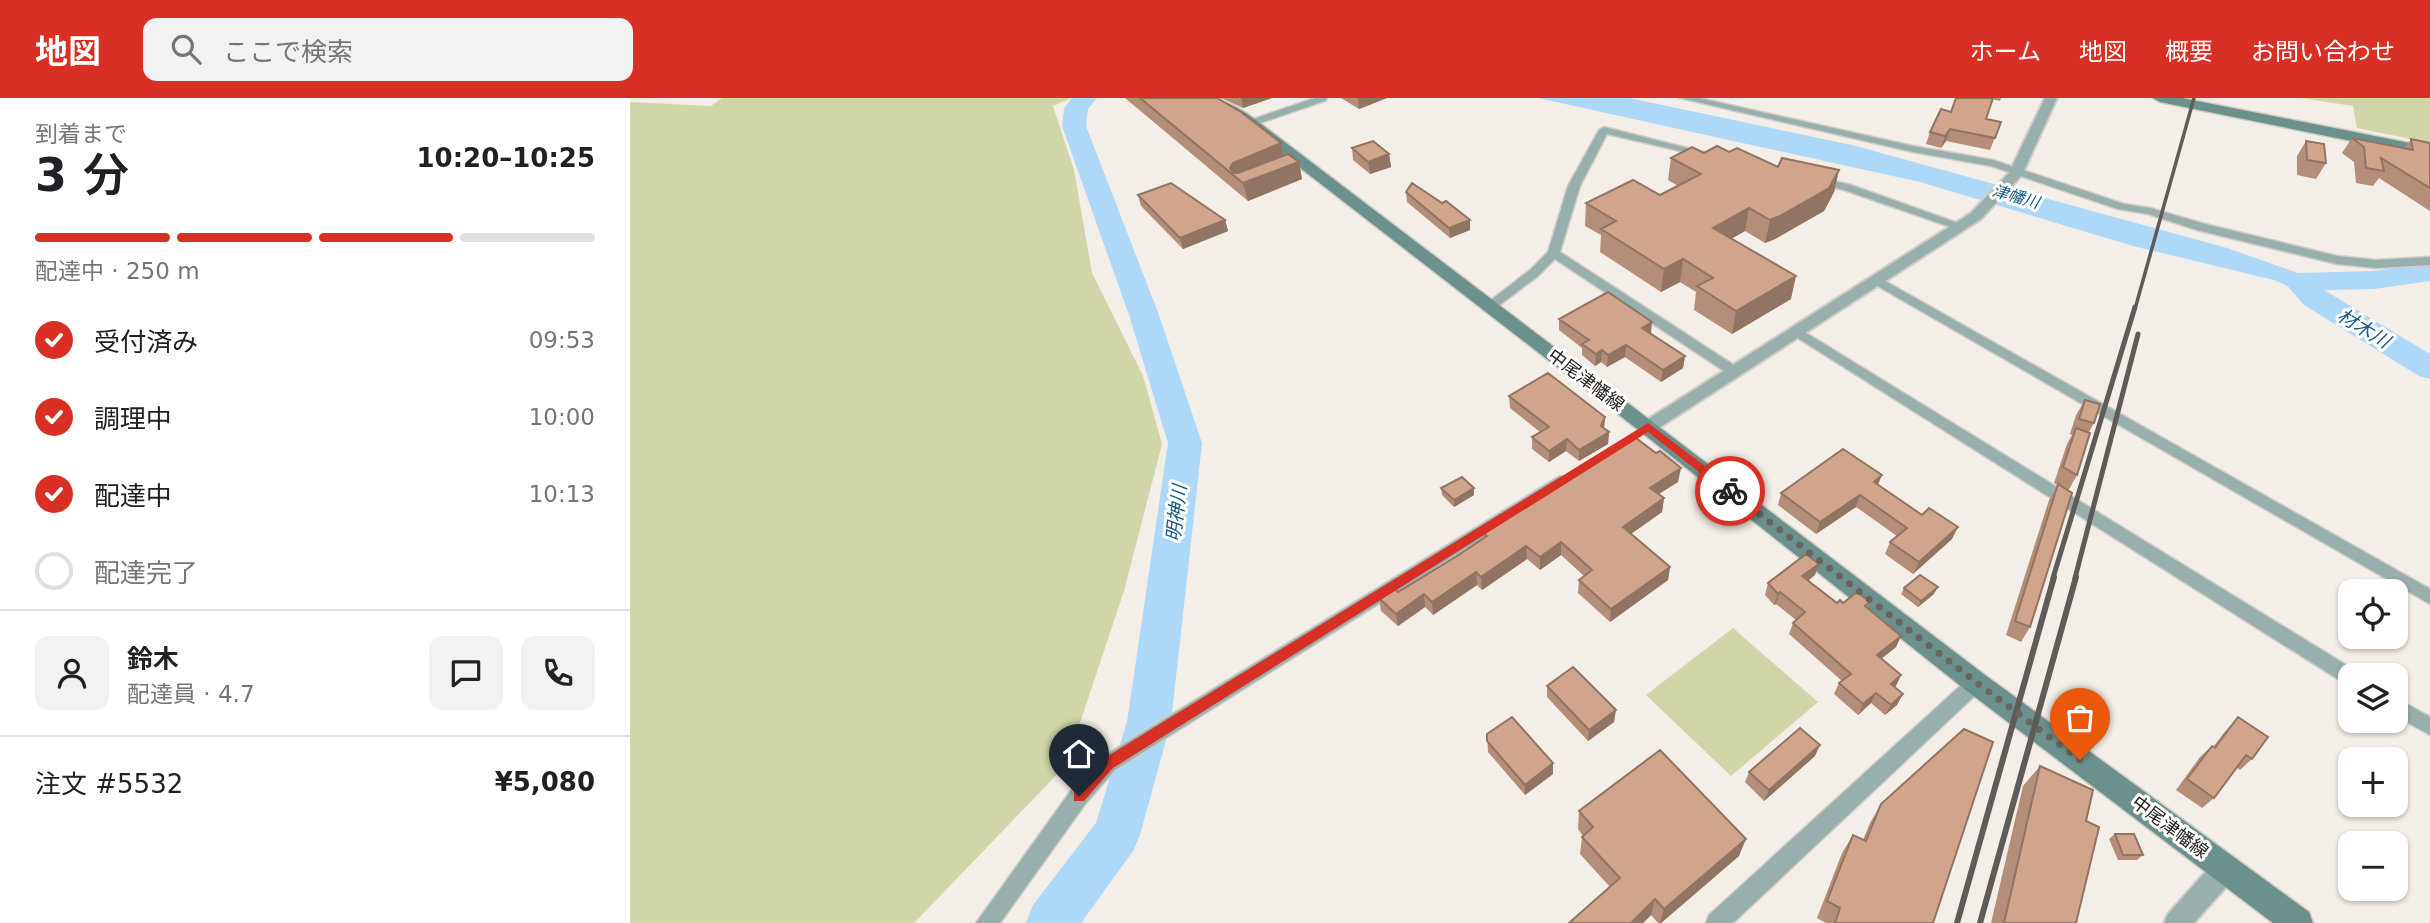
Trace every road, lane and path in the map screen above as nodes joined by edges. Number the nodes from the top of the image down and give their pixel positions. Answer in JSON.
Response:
{"nodes":[{"id":1,"x":1205,"y":98,"type":"edge"},
{"id":2,"x":1324,"y":98,"type":"edge"},
{"id":3,"x":1685,"y":98,"type":"edge"},
{"id":4,"x":2051,"y":98,"type":"edge"},
{"id":5,"x":2160,"y":98,"type":"edge"},
{"id":6,"x":1251,"y":123,"type":"junction"},
{"id":7,"x":2430,"y":152,"type":"edge"},
{"id":8,"x":1725,"y":158,"type":"edge"},
{"id":9,"x":2016,"y":173,"type":"junction"},
{"id":10,"x":1807,"y":177,"type":"edge"},
{"id":11,"x":1960,"y":226,"type":"junction"},
{"id":12,"x":1554,"y":253,"type":"junction"},
{"id":13,"x":2430,"y":261,"type":"edge"},
{"id":14,"x":1878,"y":281,"type":"junction"},
{"id":15,"x":1489,"y":307,"type":"junction"},
{"id":16,"x":1798,"y":332,"type":"junction"},
{"id":17,"x":1735,"y":372,"type":"junction"},
{"id":18,"x":1643,"y":430,"type":"junction"},
{"id":19,"x":1578,"y":471,"type":"edge"},
{"id":20,"x":2430,"y":597,"type":"edge"},
{"id":21,"x":2338,"y":670,"type":"edge"},
{"id":22,"x":1976,"y":682,"type":"junction"},
{"id":23,"x":2408,"y":713,"type":"edge"},
{"id":24,"x":2430,"y":727,"type":"edge"},
{"id":25,"x":2226,"y":867,"type":"junction"},
{"id":26,"x":988,"y":923,"type":"edge"},
{"id":27,"x":1717,"y":923,"type":"edge"},
{"id":28,"x":2177,"y":923,"type":"edge"},
{"id":29,"x":2298,"y":923,"type":"edge"}],
"edges":[{"from":1,"to":6,"type":"main road","name":"中尾津幡線"},
{"from":2,"to":6,"type":"lane"},
{"from":3,"to":9,"type":"street"},
{"from":4,"to":9,"type":"street"},
{"from":5,"to":7,"type":"main road"},
{"from":6,"to":15,"type":"main road","name":"中尾津幡線"},
{"from":8,"to":12,"type":"street"},
{"from":9,"to":11,"type":"street"},
{"from":9,"to":13,"type":"street"},
{"from":10,"to":11,"type":"street"},
{"from":11,"to":14,"type":"street"},
{"from":12,"to":15,"type":"street"},
{"from":12,"to":17,"type":"street"},
{"from":14,"to":16,"type":"street"},
{"from":14,"to":20,"type":"street"},
{"from":15,"to":18,"type":"main road","name":"中尾津幡線"},
{"from":16,"to":17,"type":"street"},
{"from":16,"to":21,"type":"street"},
{"from":17,"to":18,"type":"street"},
{"from":18,"to":22,"type":"main road","name":"中尾津幡線"},
{"from":19,"to":26,"type":"street"},
{"from":22,"to":25,"type":"main road","name":"中尾津幡線"},
{"from":22,"to":27,"type":"street"},
{"from":23,"to":24,"type":"street"},
{"from":25,"to":28,"type":"street"},
{"from":25,"to":29,"type":"main road","name":"中尾津幡線"}]}
